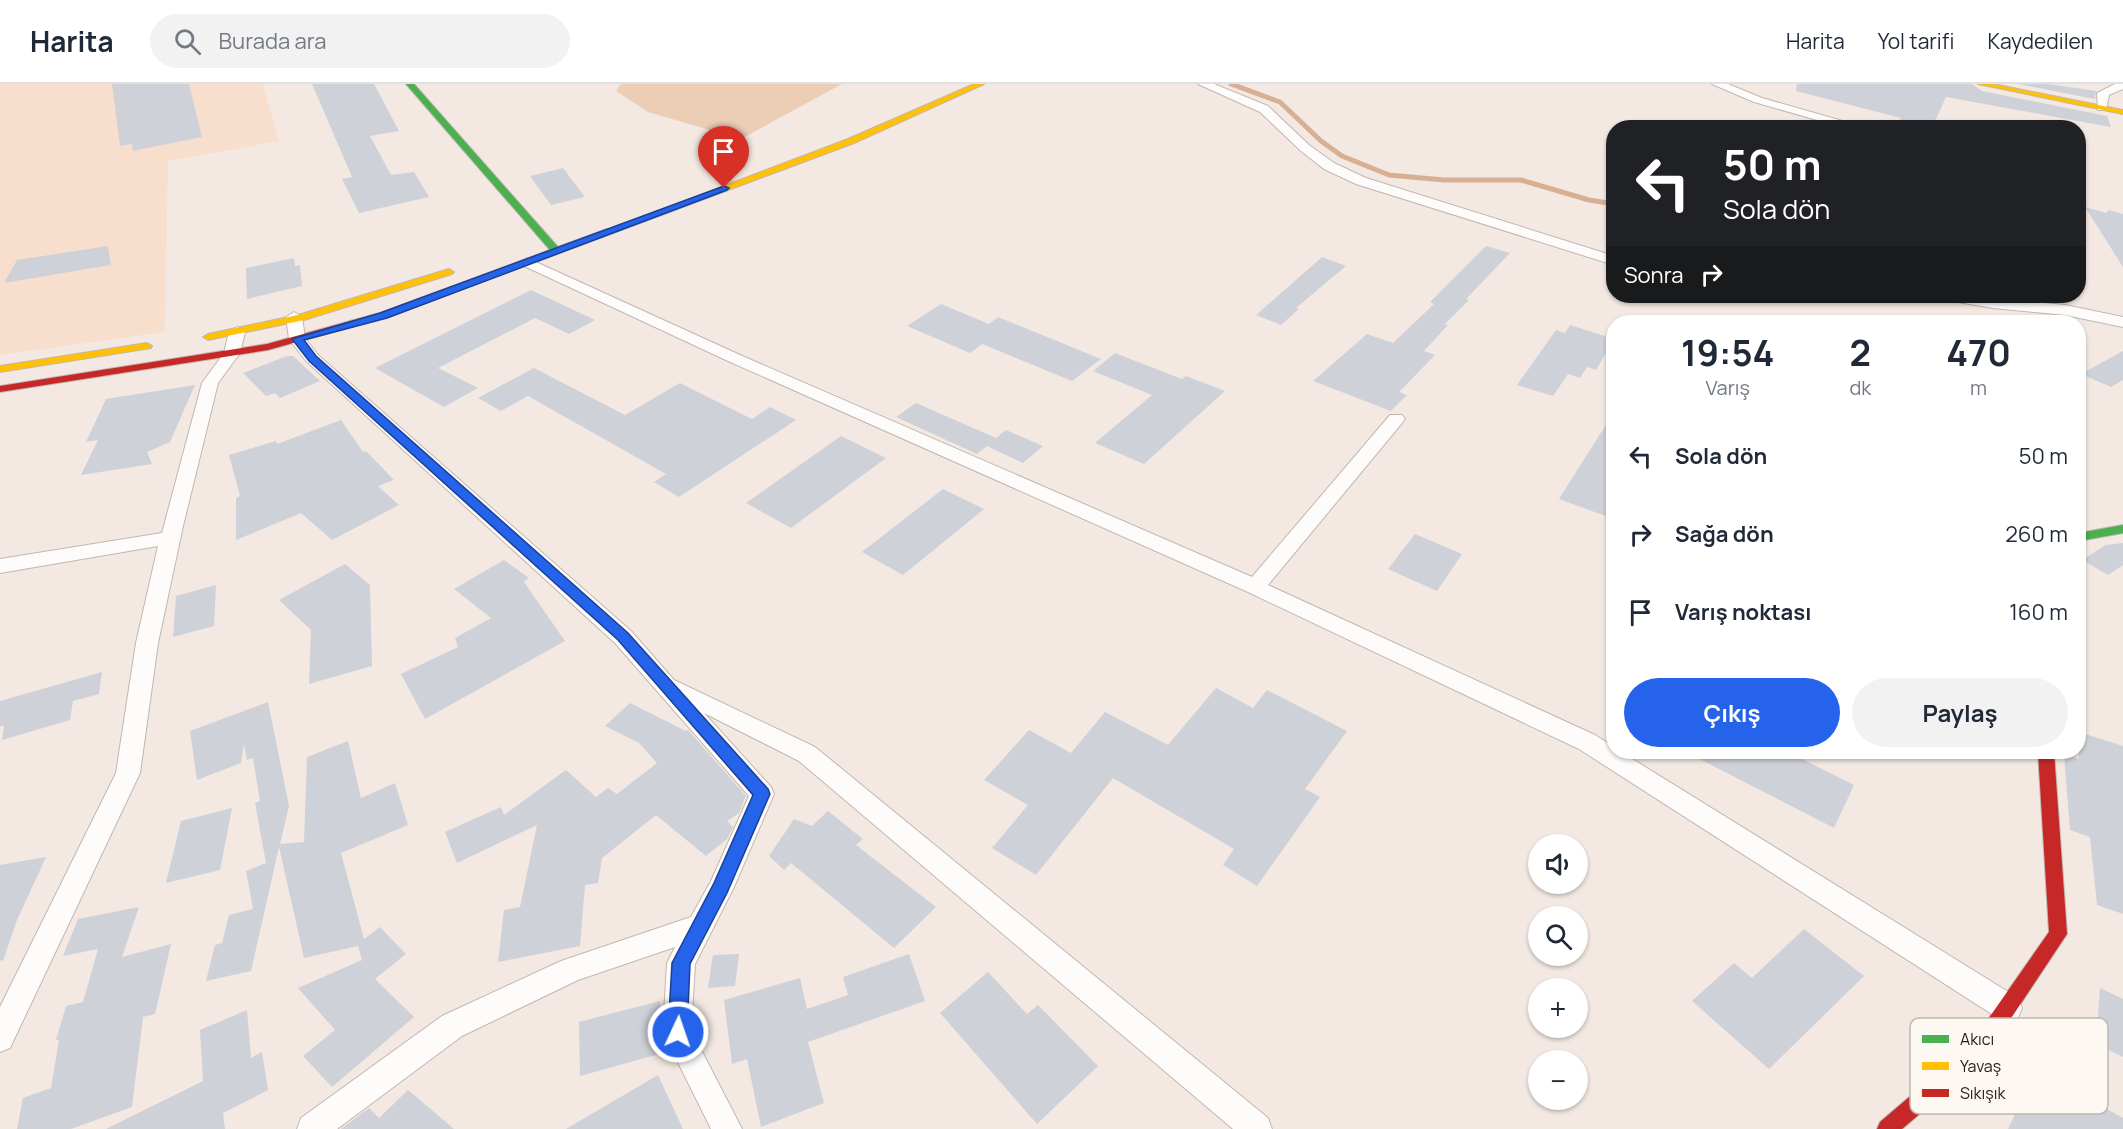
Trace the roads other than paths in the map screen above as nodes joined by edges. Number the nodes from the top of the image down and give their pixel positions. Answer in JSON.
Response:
{"nodes":[{"id":1,"x":410,"y":84,"type":"edge"},
{"id":2,"x":948,"y":84,"type":"edge"},
{"id":3,"x":980,"y":84,"type":"edge"},
{"id":4,"x":1204,"y":84,"type":"edge"},
{"id":5,"x":1718,"y":84,"type":"edge"},
{"id":6,"x":1983,"y":84,"type":"edge"},
{"id":7,"x":2123,"y":85,"type":"edge"},
{"id":8,"x":2102,"y":107,"type":"junction"},
{"id":9,"x":2123,"y":112,"type":"edge"},
{"id":10,"x":1832,"y":120,"type":"edge"},
{"id":11,"x":668,"y":194,"type":"dead end"},
{"id":12,"x":552,"y":236,"type":"junction"},
{"id":13,"x":556,"y":251,"type":"junction"},
{"id":14,"x":527,"y":254,"type":"junction"},
{"id":15,"x":1606,"y":258,"type":"edge"},
{"id":16,"x":462,"y":267,"type":"dead end"},
{"id":17,"x":1993,"y":303,"type":"edge"},
{"id":18,"x":2123,"y":322,"type":"edge"},
{"id":19,"x":296,"y":328,"type":"junction"},
{"id":20,"x":192,"y":339,"type":"dead end"},
{"id":21,"x":235,"y":342,"type":"junction"},
{"id":22,"x":158,"y":344,"type":"dead end"},
{"id":23,"x":0,"y":369,"type":"edge"},
{"id":24,"x":0,"y":389,"type":"edge"},
{"id":25,"x":1396,"y":419,"type":"dead end"},
{"id":26,"x":2123,"y":529,"type":"edge"},
{"id":27,"x":2086,"y":536,"type":"edge"},
{"id":28,"x":170,"y":538,"type":"junction"},
{"id":29,"x":0,"y":566,"type":"edge"},
{"id":30,"x":1255,"y":587,"type":"junction"},
{"id":31,"x":664,"y":683,"type":"junction"},
{"id":32,"x":1606,"y":754,"type":"edge"},
{"id":33,"x":1614,"y":759,"type":"edge"},
{"id":34,"x":2046,"y":759,"type":"edge"},
{"id":35,"x":700,"y":926,"type":"junction"},
{"id":36,"x":2007,"y":1008,"type":"junction"},
{"id":37,"x":2000,"y":1018,"type":"edge"},
{"id":38,"x":0,"y":1038,"type":"edge"},
{"id":39,"x":1910,"y":1109,"type":"edge"},
{"id":40,"x":312,"y":1129,"type":"edge"},
{"id":41,"x":727,"y":1129,"type":"edge"},
{"id":42,"x":1257,"y":1129,"type":"edge"},
{"id":43,"x":1887,"y":1129,"type":"edge"}],
"edges":[{"from":1,"to":12,"type":"street"},
{"from":2,"to":11,"type":"street"},
{"from":3,"to":13,"type":"street"},
{"from":4,"to":15,"type":"street"},
{"from":5,"to":10,"type":"street"},
{"from":6,"to":8,"type":"street"},
{"from":7,"to":8,"type":"street"},
{"from":8,"to":9,"type":"street"},
{"from":12,"to":13,"type":"street"},
{"from":12,"to":14,"type":"street"},
{"from":13,"to":14,"type":"street"},
{"from":14,"to":19,"type":"street"},
{"from":14,"to":30,"type":"street"},
{"from":16,"to":19,"type":"street"},
{"from":17,"to":18,"type":"street"},
{"from":19,"to":21,"type":"street"},
{"from":19,"to":21,"type":"street"},
{"from":19,"to":31,"type":"street"},
{"from":20,"to":21,"type":"street"},
{"from":21,"to":24,"type":"street"},
{"from":21,"to":28,"type":"street"},
{"from":22,"to":23,"type":"street"},
{"from":25,"to":30,"type":"street"},
{"from":26,"to":27,"type":"street"},
{"from":28,"to":29,"type":"street"},
{"from":28,"to":38,"type":"street"},
{"from":30,"to":32,"type":"street"},
{"from":31,"to":35,"type":"street"},
{"from":31,"to":42,"type":"street"},
{"from":33,"to":36,"type":"street"},
{"from":34,"to":36,"type":"street"},
{"from":35,"to":40,"type":"street"},
{"from":35,"to":41,"type":"street"},
{"from":36,"to":37,"type":"street"},
{"from":39,"to":43,"type":"street"}]}
